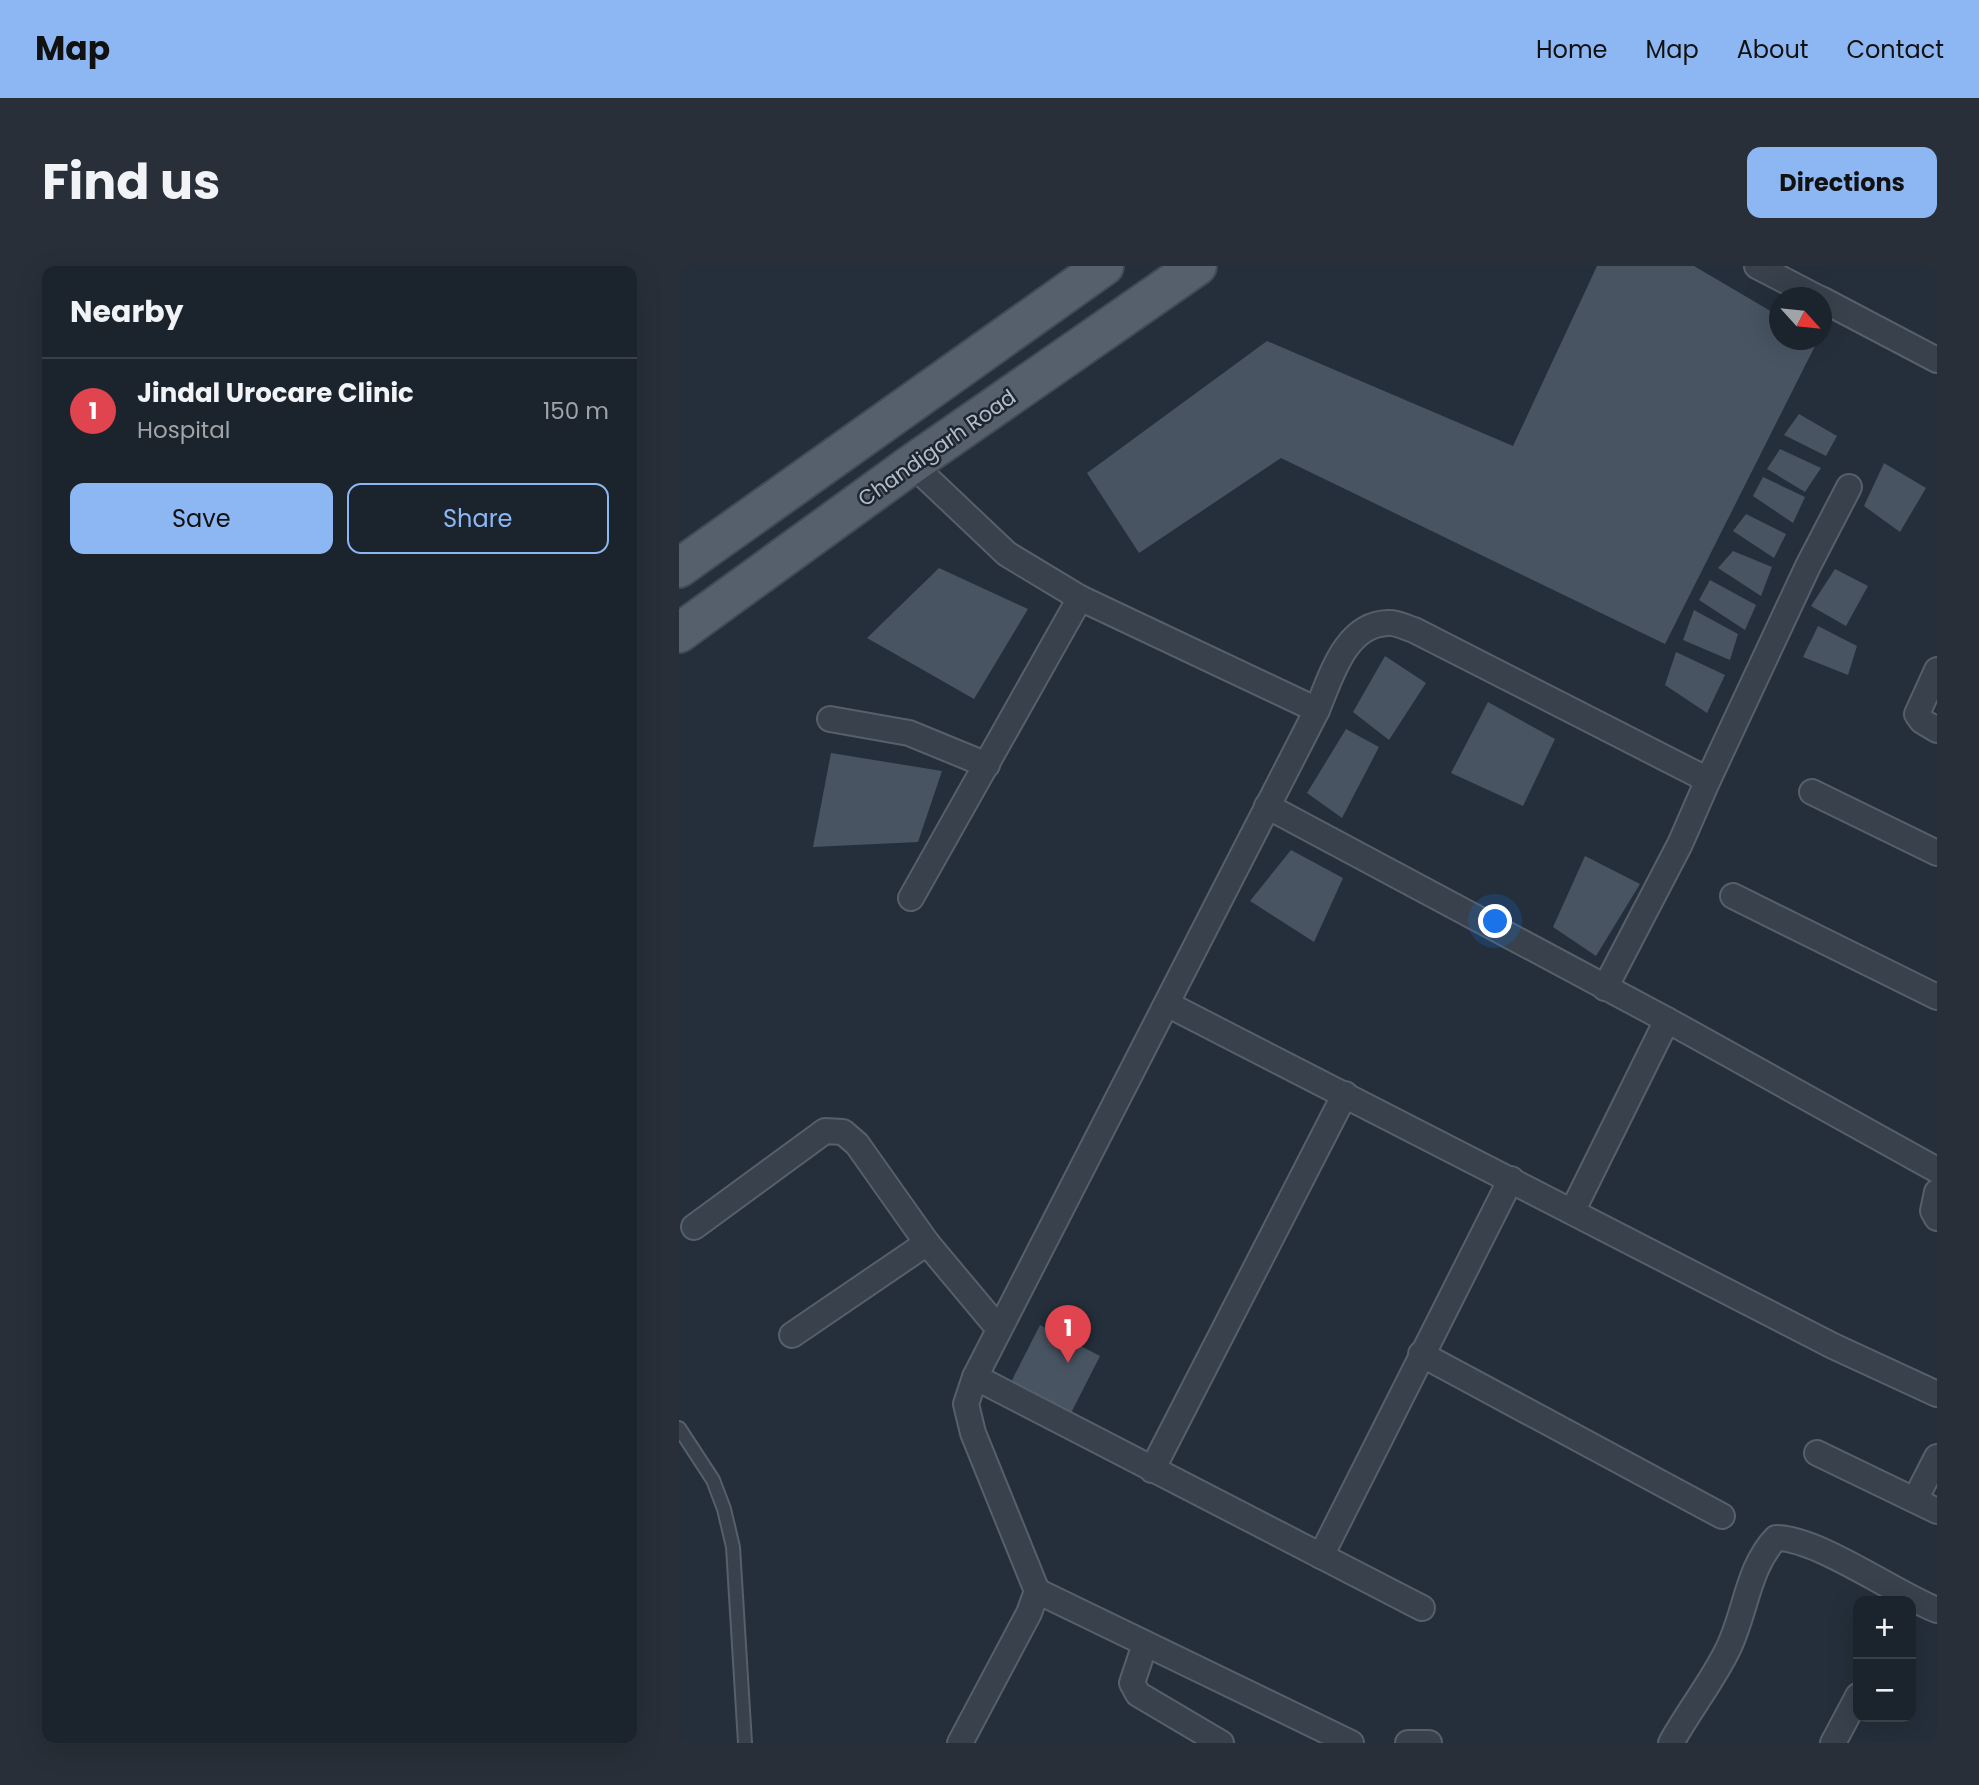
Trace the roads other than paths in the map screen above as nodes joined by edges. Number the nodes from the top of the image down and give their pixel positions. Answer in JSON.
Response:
{"nodes":[{"id":1,"x":1104,"y":266,"type":"edge"},
{"id":2,"x":1197,"y":266,"type":"edge"},
{"id":3,"x":1756,"y":266,"type":"edge"},
{"id":4,"x":1798,"y":287,"type":"edge"},
{"id":5,"x":1832,"y":304,"type":"edge"},
{"id":6,"x":1937,"y":360,"type":"edge"},
{"id":7,"x":912,"y":464,"type":"junction"},
{"id":8,"x":1849,"y":487,"type":"dead end"},
{"id":9,"x":679,"y":568,"type":"edge"},
{"id":10,"x":1080,"y":598,"type":"junction"},
{"id":11,"x":679,"y":632,"type":"edge"},
{"id":12,"x":1937,"y":670,"type":"edge"},
{"id":13,"x":1317,"y":710,"type":"junction"},
{"id":14,"x":829,"y":719,"type":"dead end"},
{"id":15,"x":1937,"y":730,"type":"edge"},
{"id":16,"x":987,"y":765,"type":"junction"},
{"id":17,"x":1708,"y":780,"type":"junction"},
{"id":18,"x":1812,"y":792,"type":"dead end"},
{"id":19,"x":1267,"y":806,"type":"junction"},
{"id":20,"x":1937,"y":853,"type":"edge"},
{"id":21,"x":1733,"y":896,"type":"dead end"},
{"id":22,"x":911,"y":898,"type":"dead end"},
{"id":23,"x":1605,"y":988,"type":"junction"},
{"id":24,"x":1937,"y":997,"type":"edge"},
{"id":25,"x":1167,"y":1004,"type":"junction"},
{"id":26,"x":1667,"y":1020,"type":"junction"},
{"id":27,"x":1345,"y":1094,"type":"junction"},
{"id":28,"x":1937,"y":1170,"type":"edge"},
{"id":29,"x":1511,"y":1180,"type":"junction"},
{"id":30,"x":1937,"y":1192,"type":"edge"},
{"id":31,"x":1573,"y":1210,"type":"junction"},
{"id":32,"x":1937,"y":1218,"type":"edge"},
{"id":33,"x":694,"y":1227,"type":"dead end"},
{"id":34,"x":927,"y":1243,"type":"junction"},
{"id":35,"x":999,"y":1329,"type":"junction"},
{"id":36,"x":792,"y":1335,"type":"dead end"},
{"id":37,"x":1421,"y":1354,"type":"junction"},
{"id":38,"x":975,"y":1377,"type":"junction"},
{"id":39,"x":1937,"y":1394,"type":"edge"},
{"id":40,"x":679,"y":1428,"type":"edge"},
{"id":41,"x":1817,"y":1453,"type":"dead end"},
{"id":42,"x":1937,"y":1457,"type":"edge"},
{"id":43,"x":1153,"y":1470,"type":"junction"},
{"id":44,"x":1926,"y":1506,"type":"edge"},
{"id":45,"x":1722,"y":1516,"type":"dead end"},
{"id":46,"x":1321,"y":1556,"type":"junction"},
{"id":47,"x":1037,"y":1591,"type":"junction"},
{"id":48,"x":1900,"y":1596,"type":"edge"},
{"id":49,"x":1916,"y":1604,"type":"edge"},
{"id":50,"x":1422,"y":1608,"type":"dead end"},
{"id":51,"x":1937,"y":1610,"type":"edge"},
{"id":52,"x":1145,"y":1644,"type":"junction"},
{"id":53,"x":1853,"y":1705,"type":"edge"},
{"id":54,"x":745,"y":1743,"type":"edge"},
{"id":55,"x":960,"y":1743,"type":"edge"},
{"id":56,"x":1221,"y":1743,"type":"edge"},
{"id":57,"x":1351,"y":1743,"type":"edge"},
{"id":58,"x":1408,"y":1743,"type":"edge"},
{"id":59,"x":1429,"y":1743,"type":"edge"},
{"id":60,"x":1671,"y":1743,"type":"edge"},
{"id":61,"x":1833,"y":1743,"type":"edge"}],
"edges":[{"from":1,"to":9,"type":"main road"},
{"from":2,"to":7,"type":"main road","name":"Chandigarh Road"},
{"from":3,"to":4,"type":"street"},
{"from":5,"to":6,"type":"street"},
{"from":7,"to":10,"type":"street"},
{"from":7,"to":11,"type":"main road","name":"Chandigarh Road"},
{"from":8,"to":17,"type":"street"},
{"from":10,"to":13,"type":"street"},
{"from":10,"to":16,"type":"street"},
{"from":12,"to":15,"type":"street"},
{"from":13,"to":17,"type":"street"},
{"from":13,"to":19,"type":"street"},
{"from":14,"to":16,"type":"street"},
{"from":16,"to":22,"type":"street"},
{"from":17,"to":23,"type":"street"},
{"from":18,"to":20,"type":"street"},
{"from":19,"to":23,"type":"street"},
{"from":19,"to":25,"type":"street"},
{"from":21,"to":24,"type":"street"},
{"from":23,"to":26,"type":"street"},
{"from":25,"to":27,"type":"street"},
{"from":25,"to":35,"type":"street"},
{"from":26,"to":28,"type":"street"},
{"from":26,"to":31,"type":"street"},
{"from":27,"to":29,"type":"street"},
{"from":27,"to":43,"type":"street"},
{"from":29,"to":31,"type":"street"},
{"from":29,"to":37,"type":"street"},
{"from":30,"to":32,"type":"street"},
{"from":31,"to":39,"type":"street"},
{"from":33,"to":34,"type":"street"},
{"from":34,"to":35,"type":"street"},
{"from":34,"to":36,"type":"street"},
{"from":35,"to":38,"type":"street"},
{"from":37,"to":45,"type":"street"},
{"from":37,"to":46,"type":"street"},
{"from":38,"to":43,"type":"street"},
{"from":38,"to":47,"type":"street"},
{"from":40,"to":54,"type":"lane"},
{"from":41,"to":44,"type":"street"},
{"from":42,"to":44,"type":"street"},
{"from":43,"to":46,"type":"street"},
{"from":46,"to":50,"type":"street"},
{"from":47,"to":52,"type":"street"},
{"from":47,"to":55,"type":"street"},
{"from":48,"to":60,"type":"street"},
{"from":49,"to":51,"type":"street"},
{"from":52,"to":56,"type":"street"},
{"from":52,"to":57,"type":"street"},
{"from":53,"to":61,"type":"street"},
{"from":58,"to":59,"type":"street"}]}
